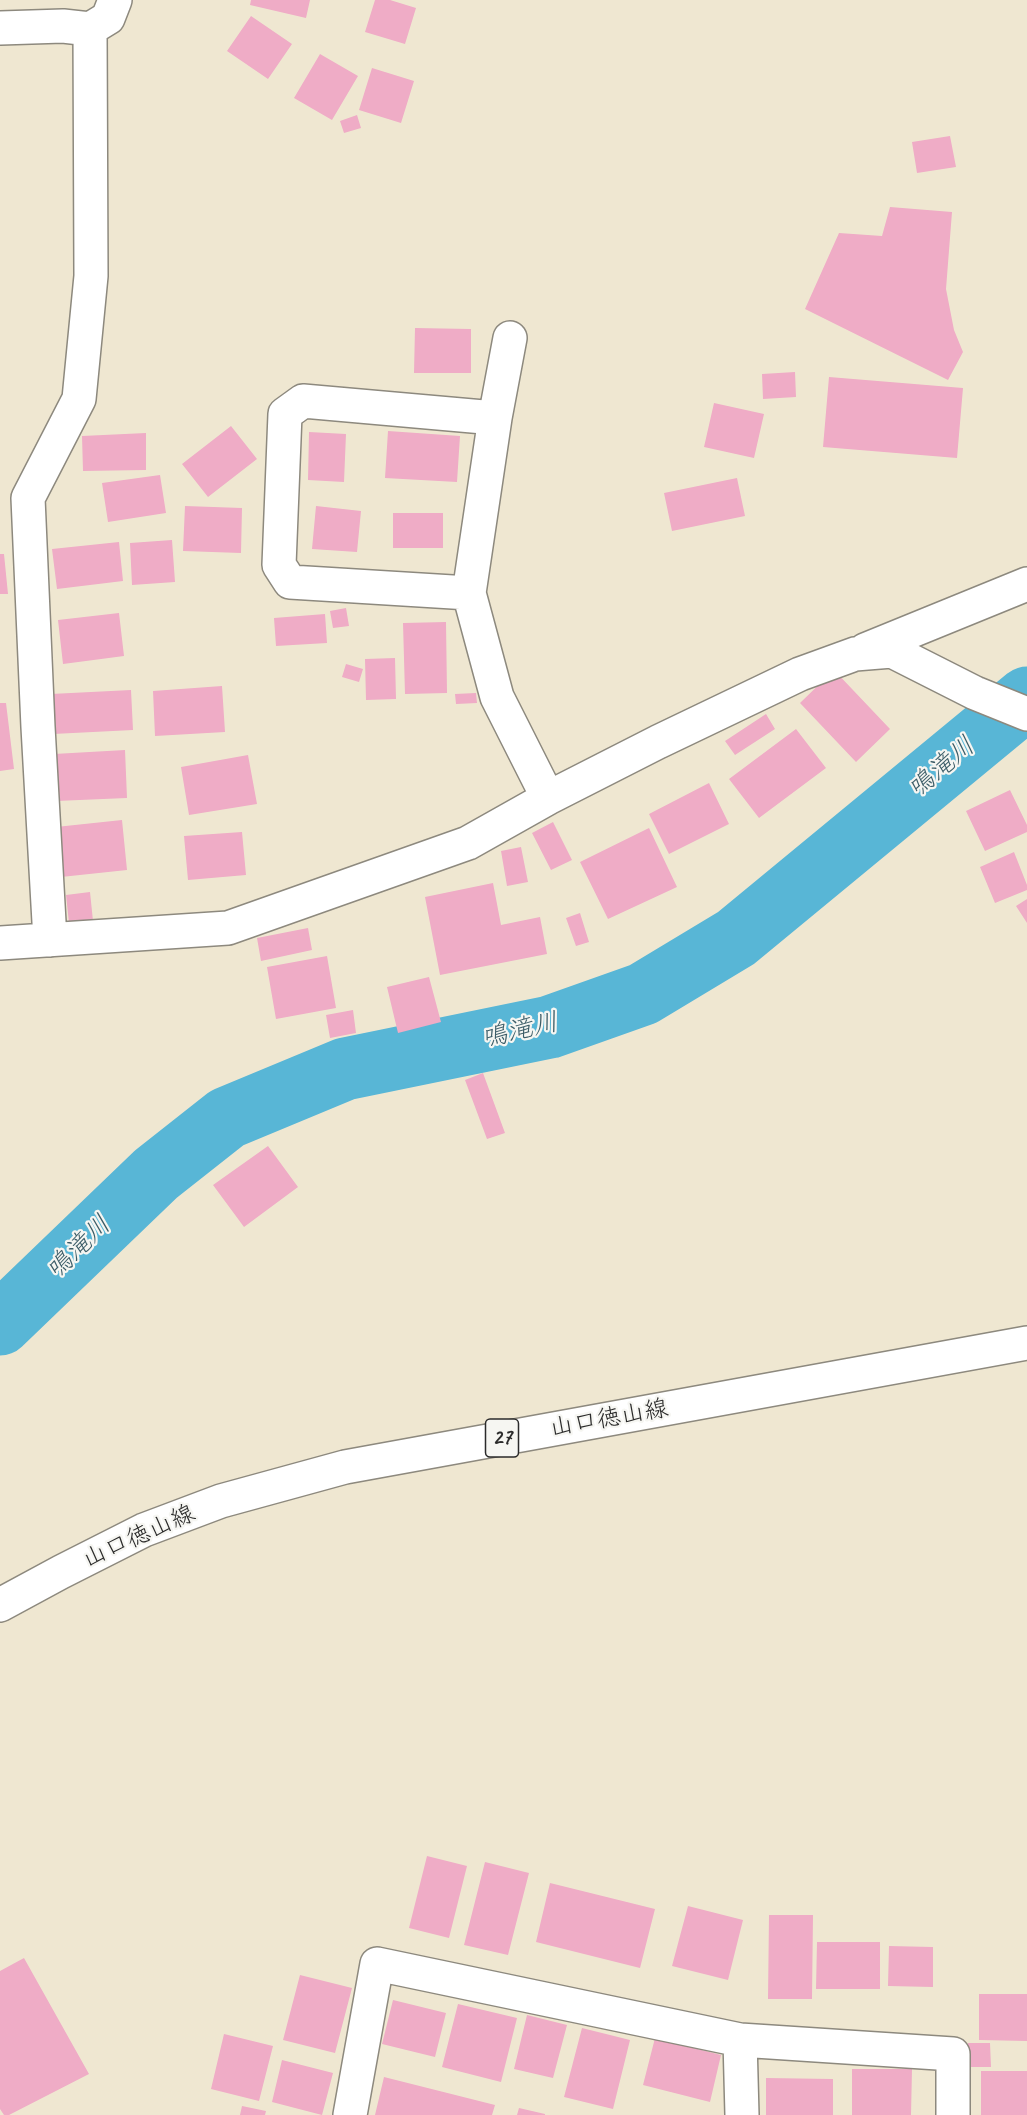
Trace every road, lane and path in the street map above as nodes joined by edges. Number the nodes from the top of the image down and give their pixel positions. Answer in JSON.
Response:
{"nodes":[{"id":1,"x":115,"y":0,"type":"edge"},
{"id":2,"x":0,"y":28,"type":"edge"},
{"id":3,"x":90,"y":29,"type":"junction"},
{"id":4,"x":510,"y":338,"type":"dead end"},
{"id":5,"x":495,"y":418,"type":"junction"},
{"id":6,"x":1027,"y":584,"type":"edge"},
{"id":7,"x":469,"y":593,"type":"junction"},
{"id":8,"x":855,"y":654,"type":"junction"},
{"id":9,"x":1027,"y":714,"type":"edge"},
{"id":10,"x":548,"y":798,"type":"junction"},
{"id":11,"x":50,"y":940,"type":"junction"},
{"id":12,"x":0,"y":943,"type":"edge"},
{"id":13,"x":1027,"y":1343,"type":"edge"},
{"id":14,"x":0,"y":1605,"type":"edge"},
{"id":15,"x":740,"y":2040,"type":"junction"},
{"id":16,"x":350,"y":2115,"type":"edge"},
{"id":17,"x":741,"y":2115,"type":"edge"},
{"id":18,"x":953,"y":2115,"type":"edge"}],
"edges":[{"from":1,"to":3,"type":"street"},
{"from":2,"to":3,"type":"street"},
{"from":3,"to":11,"type":"street"},
{"from":4,"to":5,"type":"street"},
{"from":5,"to":7,"type":"street"},
{"from":5,"to":7,"type":"street"},
{"from":6,"to":8,"type":"street"},
{"from":7,"to":10,"type":"street"},
{"from":8,"to":9,"type":"street"},
{"from":8,"to":10,"type":"street"},
{"from":10,"to":11,"type":"street"},
{"from":11,"to":12,"type":"street"},
{"from":13,"to":14,"type":"street","name":"山口徳山線","number":"27"},
{"from":15,"to":16,"type":"street"},
{"from":15,"to":17,"type":"street"},
{"from":15,"to":18,"type":"street"}]}
